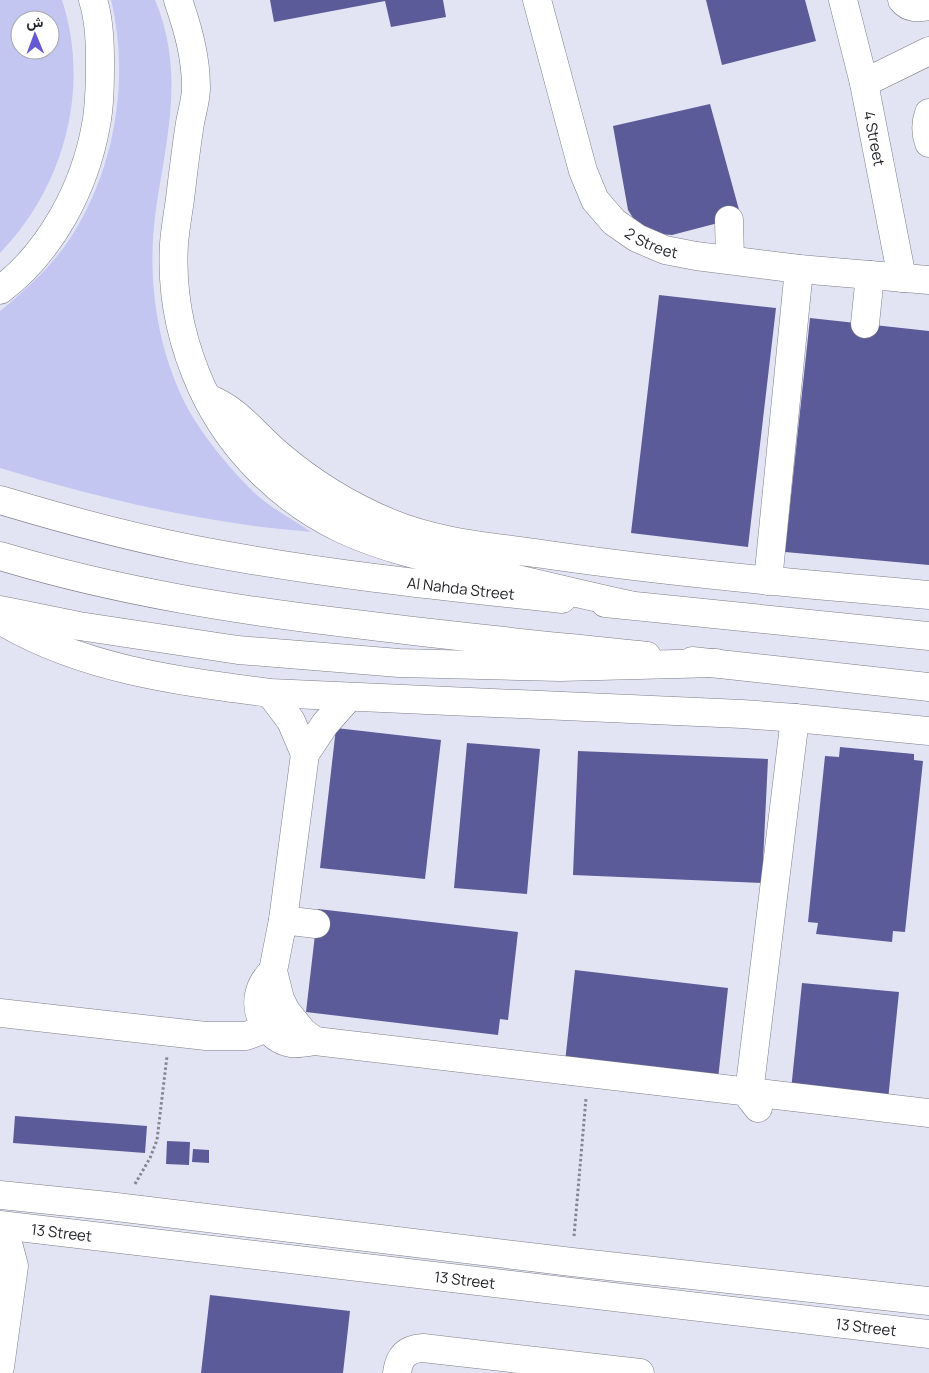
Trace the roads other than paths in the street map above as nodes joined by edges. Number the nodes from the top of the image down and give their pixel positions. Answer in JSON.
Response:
{"nodes":[{"id":1,"x":93,"y":0,"type":"edge"},
{"id":2,"x":178,"y":0,"type":"edge"},
{"id":3,"x":537,"y":0,"type":"edge"},
{"id":4,"x":843,"y":0,"type":"edge"},
{"id":5,"x":902,"y":0,"type":"edge"},
{"id":6,"x":929,"y":6,"type":"edge"},
{"id":7,"x":929,"y":51,"type":"edge"},
{"id":8,"x":864,"y":83,"type":"junction"},
{"id":9,"x":929,"y":113,"type":"edge"},
{"id":10,"x":929,"y":143,"type":"edge"},
{"id":11,"x":723,"y":221,"type":"dead end"},
{"id":12,"x":723,"y":259,"type":"junction"},
{"id":13,"x":800,"y":269,"type":"junction"},
{"id":14,"x":870,"y":275,"type":"junction"},
{"id":15,"x":902,"y":278,"type":"junction"},
{"id":16,"x":929,"y":280,"type":"edge"},
{"id":17,"x":0,"y":290,"type":"edge"},
{"id":18,"x":865,"y":324,"type":"dead end"},
{"id":19,"x":206,"y":397,"type":"junction"},
{"id":20,"x":0,"y":500,"type":"edge"},
{"id":21,"x":0,"y":556,"type":"edge"},
{"id":22,"x":768,"y":581,"type":"junction"},
{"id":23,"x":929,"y":595,"type":"edge"},
{"id":24,"x":629,"y":605,"type":"junction"},
{"id":25,"x":0,"y":610,"type":"edge"},
{"id":26,"x":0,"y":620,"type":"edge"},
{"id":27,"x":929,"y":636,"type":"edge"},
{"id":28,"x":716,"y":663,"type":"junction"},
{"id":29,"x":929,"y":687,"type":"edge"},
{"id":30,"x":270,"y":693,"type":"junction"},
{"id":31,"x":349,"y":697,"type":"junction"},
{"id":32,"x":795,"y":718,"type":"junction"},
{"id":33,"x":929,"y":731,"type":"edge"},
{"id":34,"x":305,"y":754,"type":"junction"},
{"id":35,"x":283,"y":920,"type":"junction"},
{"id":36,"x":316,"y":924,"type":"dead end"},
{"id":37,"x":273,"y":971,"type":"junction"},
{"id":38,"x":0,"y":1013,"type":"edge"},
{"id":39,"x":267,"y":1028,"type":"junction"},
{"id":40,"x":315,"y":1041,"type":"junction"},
{"id":41,"x":749,"y":1093,"type":"junction"},
{"id":42,"x":929,"y":1113,"type":"edge"},
{"id":43,"x":929,"y":1132,"type":"edge"},
{"id":44,"x":0,"y":1195,"type":"edge"},
{"id":45,"x":0,"y":1225,"type":"edge"},
{"id":46,"x":0,"y":1230,"type":"edge"},
{"id":47,"x":929,"y":1302,"type":"edge"},
{"id":48,"x":929,"y":1334,"type":"edge"},
{"id":49,"x":0,"y":1367,"type":"edge"},
{"id":50,"x":397,"y":1373,"type":"edge"},
{"id":51,"x":640,"y":1373,"type":"edge"}],
"edges":[{"from":1,"to":17,"type":"main road"},
{"from":2,"to":19,"type":"main road"},
{"from":3,"to":12,"type":"main road","name":"2 Street"},
{"from":4,"to":8,"type":"main road","name":"4 Street"},
{"from":5,"to":6,"type":"main road"},
{"from":7,"to":8,"type":"main road"},
{"from":8,"to":15,"type":"main road","name":"4 Street"},
{"from":9,"to":10,"type":"main road"},
{"from":11,"to":12,"type":"main road"},
{"from":12,"to":13,"type":"main road","name":"2 Street"},
{"from":13,"to":14,"type":"main road","name":"2 Street"},
{"from":13,"to":22,"type":"main road"},
{"from":14,"to":15,"type":"main road","name":"2 Street"},
{"from":14,"to":18,"type":"main road"},
{"from":15,"to":16,"type":"main road","name":"2 Street"},
{"from":19,"to":22,"type":"main road"},
{"from":19,"to":24,"type":"main road"},
{"from":20,"to":24,"type":"main road","name":"Al Nahda Street"},
{"from":21,"to":28,"type":"main road"},
{"from":22,"to":23,"type":"main road"},
{"from":24,"to":27,"type":"main road","name":"Al Nahda Street"},
{"from":25,"to":28,"type":"main road"},
{"from":26,"to":30,"type":"main road"},
{"from":28,"to":29,"type":"main road"},
{"from":30,"to":31,"type":"main road"},
{"from":30,"to":34,"type":"main road"},
{"from":31,"to":32,"type":"main road"},
{"from":31,"to":34,"type":"main road"},
{"from":32,"to":33,"type":"main road"},
{"from":32,"to":41,"type":"main road"},
{"from":34,"to":35,"type":"main road"},
{"from":35,"to":36,"type":"main road"},
{"from":35,"to":37,"type":"main road"},
{"from":37,"to":39,"type":"main road"},
{"from":37,"to":40,"type":"main road"},
{"from":38,"to":39,"type":"main road"},
{"from":39,"to":40,"type":"main road"},
{"from":40,"to":41,"type":"main road"},
{"from":41,"to":42,"type":"main road"},
{"from":41,"to":43,"type":"main road"},
{"from":44,"to":47,"type":"main road","name":"13 Street"},
{"from":45,"to":48,"type":"main road","name":"13 Street"},
{"from":46,"to":49,"type":"main road"},
{"from":50,"to":51,"type":"main road"}]}
